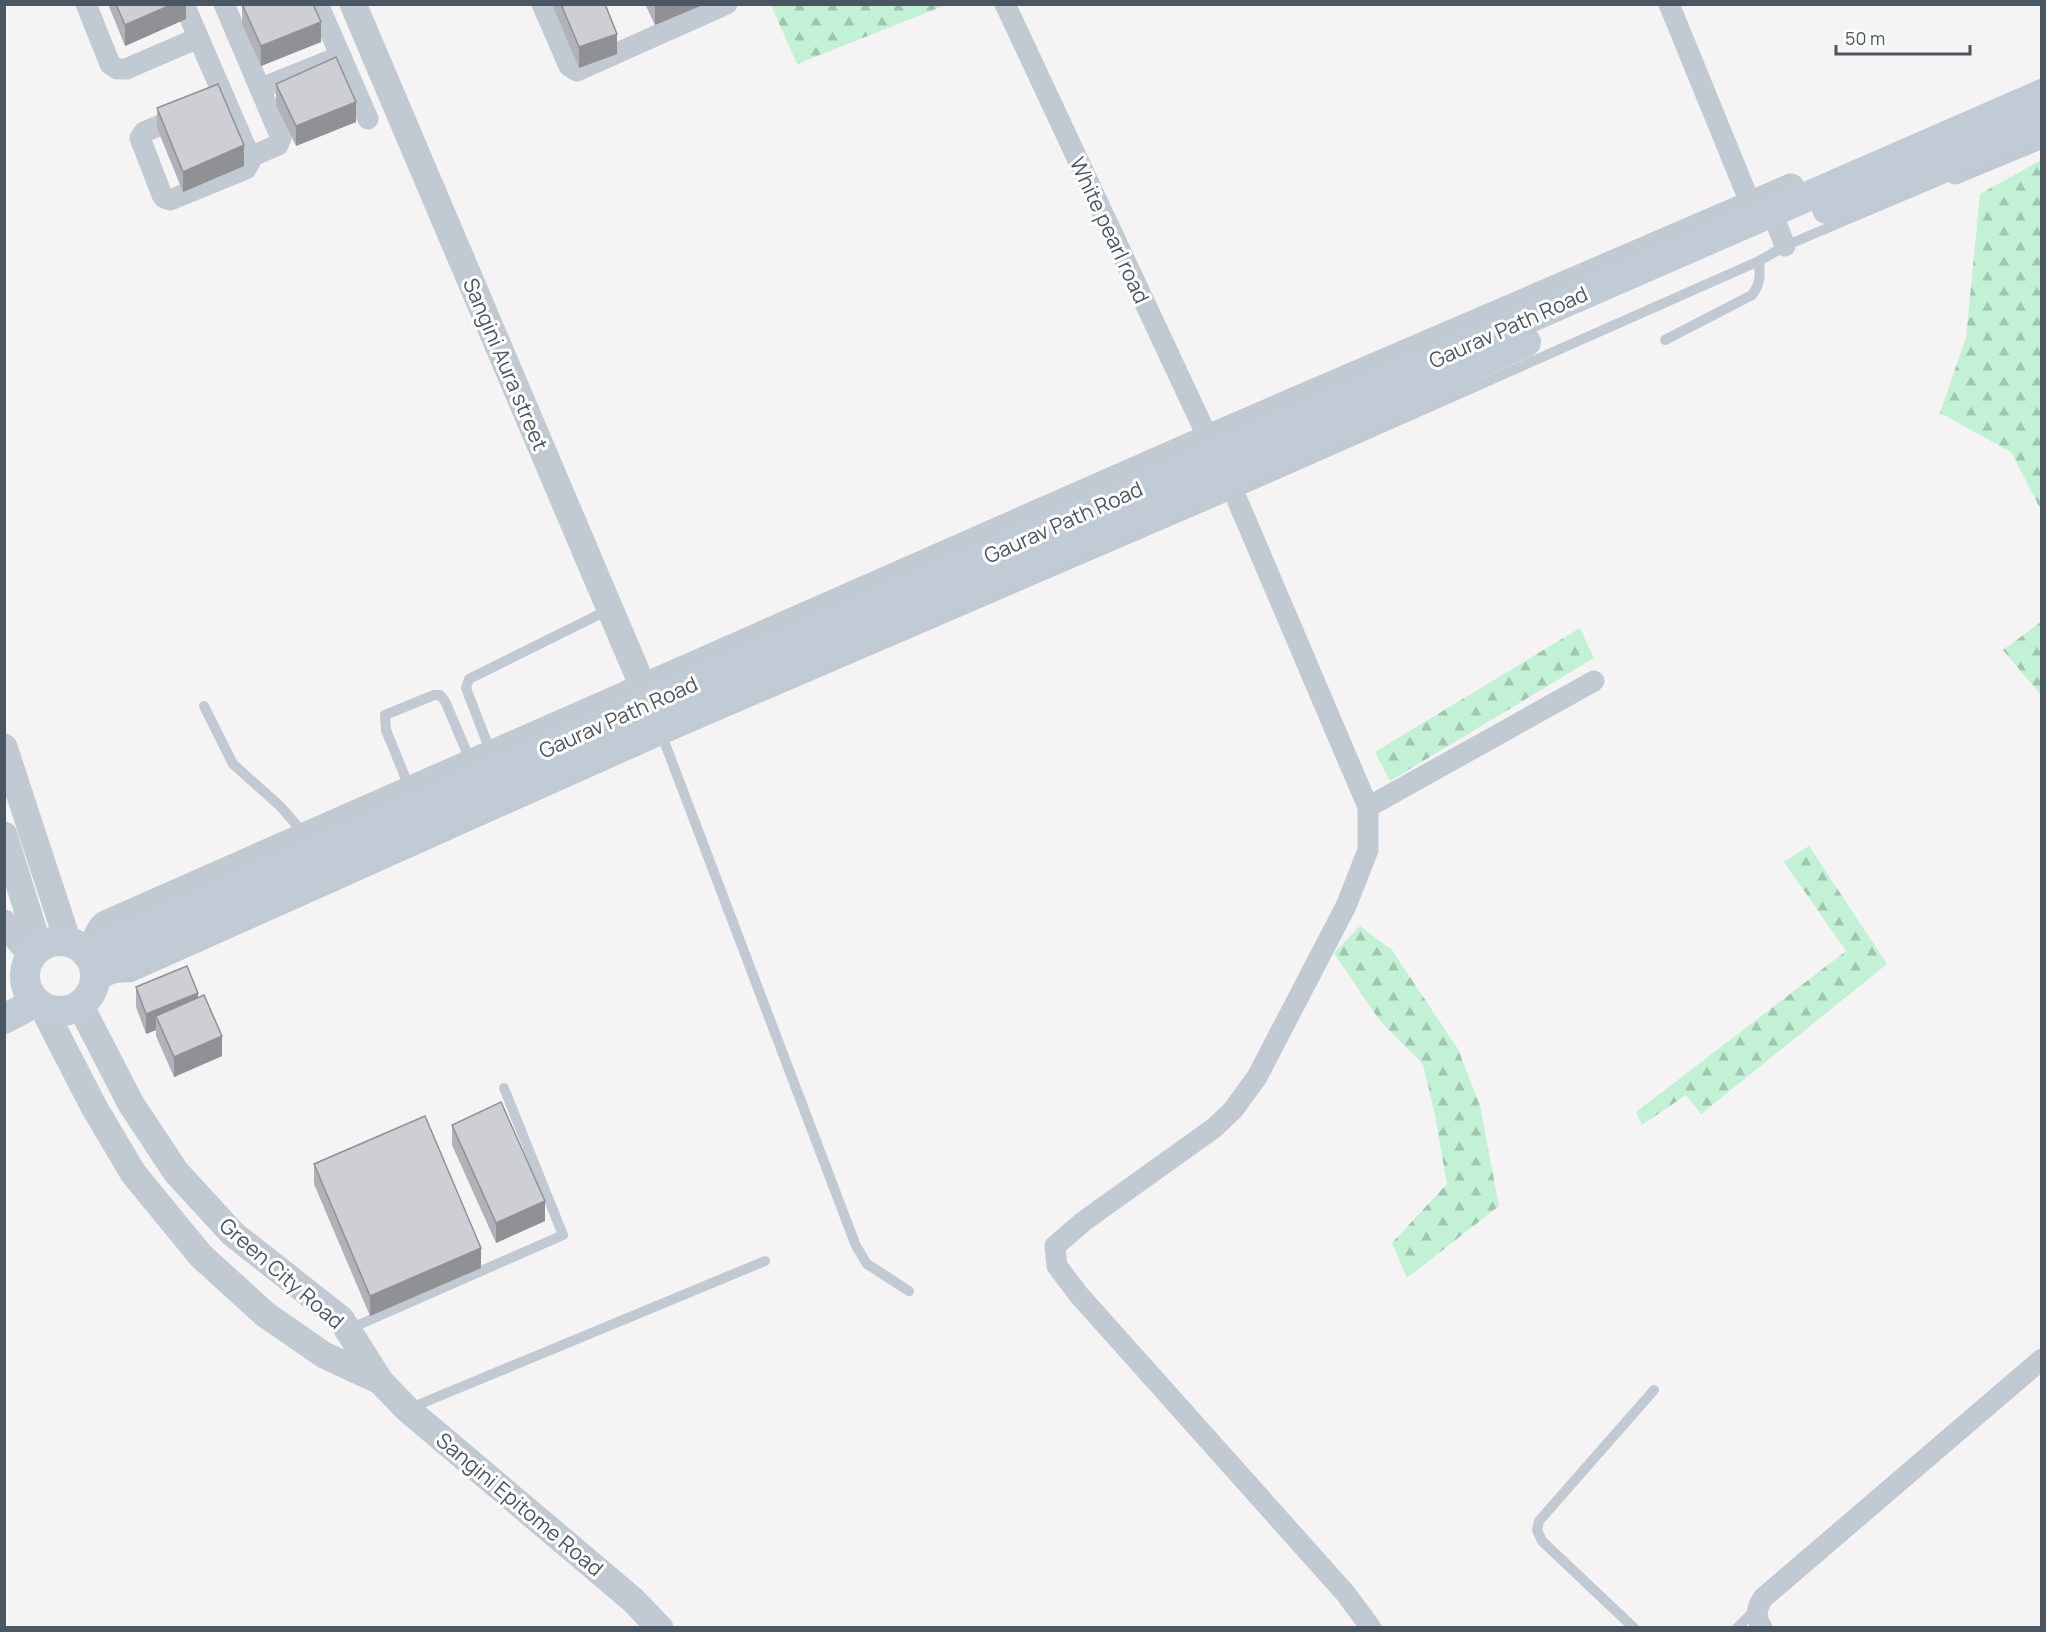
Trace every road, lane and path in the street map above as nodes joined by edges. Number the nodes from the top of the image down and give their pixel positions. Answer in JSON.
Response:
{"nodes":[{"id":1,"x":86,"y":4,"type":"edge"},
{"id":2,"x":184,"y":4,"type":"edge"},
{"id":3,"x":318,"y":4,"type":"edge"},
{"id":4,"x":353,"y":4,"type":"edge"},
{"id":5,"x":542,"y":4,"type":"edge"},
{"id":6,"x":727,"y":4,"type":"edge"},
{"id":7,"x":1005,"y":4,"type":"edge"},
{"id":8,"x":1668,"y":4,"type":"edge"},
{"id":9,"x":229,"y":6,"type":"edge"},
{"id":10,"x":198,"y":38,"type":"junction"},
{"id":11,"x":341,"y":56,"type":"junction"},
{"id":12,"x":2042,"y":79,"type":"edge"},
{"id":13,"x":261,"y":88,"type":"junction"},
{"id":14,"x":2042,"y":94,"type":"edge"},
{"id":15,"x":224,"y":98,"type":"junction"},
{"id":16,"x":368,"y":119,"type":"dead end"},
{"id":17,"x":2042,"y":122,"type":"edge"},
{"id":18,"x":1974,"y":137,"type":"junction"},
{"id":19,"x":2042,"y":138,"type":"edge"},
{"id":20,"x":250,"y":157,"type":"junction"},
{"id":21,"x":1772,"y":223,"type":"junction"},
{"id":22,"x":1759,"y":261,"type":"junction"},
{"id":23,"x":1665,"y":340,"type":"dead end"},
{"id":24,"x":1221,"y":466,"type":"junction"},
{"id":25,"x":610,"y":609,"type":"junction"},
{"id":26,"x":1594,"y":681,"type":"dead end"},
{"id":27,"x":204,"y":706,"type":"dead end"},
{"id":28,"x":653,"y":713,"type":"junction"},
{"id":29,"x":4,"y":747,"type":"edge"},
{"id":30,"x":481,"y":758,"type":"junction"},
{"id":31,"x":410,"y":789,"type":"junction"},
{"id":32,"x":1368,"y":807,"type":"junction"},
{"id":33,"x":4,"y":835,"type":"edge"},
{"id":34,"x":306,"y":835,"type":"junction"},
{"id":35,"x":4,"y":923,"type":"edge"},
{"id":36,"x":89,"y":959,"type":"junction"},
{"id":37,"x":25,"y":966,"type":"edge"},
{"id":38,"x":40,"y":1005,"type":"junction"},
{"id":39,"x":80,"y":1005,"type":"junction"},
{"id":40,"x":4,"y":1018,"type":"edge"},
{"id":41,"x":504,"y":1088,"type":"dead end"},
{"id":42,"x":176,"y":1172,"type":"junction"},
{"id":43,"x":151,"y":1194,"type":"junction"},
{"id":44,"x":765,"y":1261,"type":"dead end"},
{"id":45,"x":909,"y":1291,"type":"dead end"},
{"id":46,"x":347,"y":1330,"type":"junction"},
{"id":47,"x":2042,"y":1359,"type":"edge"},
{"id":48,"x":380,"y":1382,"type":"junction"},
{"id":49,"x":1654,"y":1390,"type":"dead end"},
{"id":50,"x":407,"y":1409,"type":"junction"},
{"id":51,"x":1759,"y":1618,"type":"edge"},
{"id":52,"x":660,"y":1628,"type":"edge"},
{"id":53,"x":1371,"y":1628,"type":"edge"},
{"id":54,"x":1634,"y":1628,"type":"edge"},
{"id":55,"x":1737,"y":1628,"type":"edge"}],
"edges":[{"from":1,"to":10,"type":"street"},
{"from":2,"to":10,"type":"street"},
{"from":3,"to":11,"type":"street"},
{"from":4,"to":25,"type":"street","name":"Sangini Aura street"},
{"from":5,"to":6,"type":"street"},
{"from":7,"to":24,"type":"street","name":"White pearl road"},
{"from":8,"to":21,"type":"street"},
{"from":9,"to":13,"type":"street"},
{"from":10,"to":15,"type":"street"},
{"from":11,"to":13,"type":"street"},
{"from":11,"to":16,"type":"street"},
{"from":12,"to":18,"type":"street"},
{"from":13,"to":20,"type":"street"},
{"from":14,"to":18,"type":"main road","name":"Gaurav Path Road"},
{"from":15,"to":20,"type":"street"},
{"from":15,"to":20,"type":"street"},
{"from":17,"to":18,"type":"main road","name":"Gaurav Path Road"},
{"from":18,"to":19,"type":"street"},
{"from":18,"to":21,"type":"main road","name":"Gaurav Path Road"},
{"from":18,"to":21,"type":"lane"},
{"from":21,"to":22,"type":"lane"},
{"from":21,"to":24,"type":"main road","name":"Gaurav Path Road"},
{"from":22,"to":23,"type":"lane"},
{"from":22,"to":24,"type":"lane"},
{"from":24,"to":28,"type":"main road","name":"Gaurav Path Road"},
{"from":24,"to":28,"type":"lane"},
{"from":24,"to":32,"type":"street","name":"White pearl road"},
{"from":25,"to":28,"type":"street","name":"Sangini Aura street"},
{"from":25,"to":30,"type":"lane"},
{"from":26,"to":32,"type":"street"},
{"from":27,"to":34,"type":"lane"},
{"from":28,"to":30,"type":"street"},
{"from":28,"to":36,"type":"main road","name":"Gaurav Path Road"},
{"from":28,"to":36,"type":"lane"},
{"from":28,"to":45,"type":"lane"},
{"from":29,"to":36,"type":"street"},
{"from":30,"to":31,"type":"street"},
{"from":30,"to":31,"type":"lane"},
{"from":31,"to":34,"type":"street"},
{"from":32,"to":53,"type":"street"},
{"from":33,"to":37,"type":"street"},
{"from":34,"to":36,"type":"street"},
{"from":35,"to":37,"type":"street"},
{"from":36,"to":37,"type":"main road"},
{"from":36,"to":39,"type":"main road"},
{"from":37,"to":38,"type":"main road"},
{"from":38,"to":39,"type":"main road"},
{"from":38,"to":40,"type":"main road"},
{"from":38,"to":43,"type":"street","name":"Green City Road"},
{"from":39,"to":42,"type":"street","name":"Green City Road"},
{"from":41,"to":46,"type":"lane"},
{"from":42,"to":43,"type":"street"},
{"from":42,"to":46,"type":"street","name":"Green City Road"},
{"from":43,"to":48,"type":"street","name":"Green City Road"},
{"from":44,"to":50,"type":"lane"},
{"from":46,"to":48,"type":"street","name":"Green City Road"},
{"from":47,"to":51,"type":"street"},
{"from":48,"to":50,"type":"street","name":"Sangini Epitome Road"},
{"from":49,"to":54,"type":"lane"},
{"from":50,"to":52,"type":"street","name":"Sangini Epitome Road"},
{"from":51,"to":55,"type":"lane"}]}
